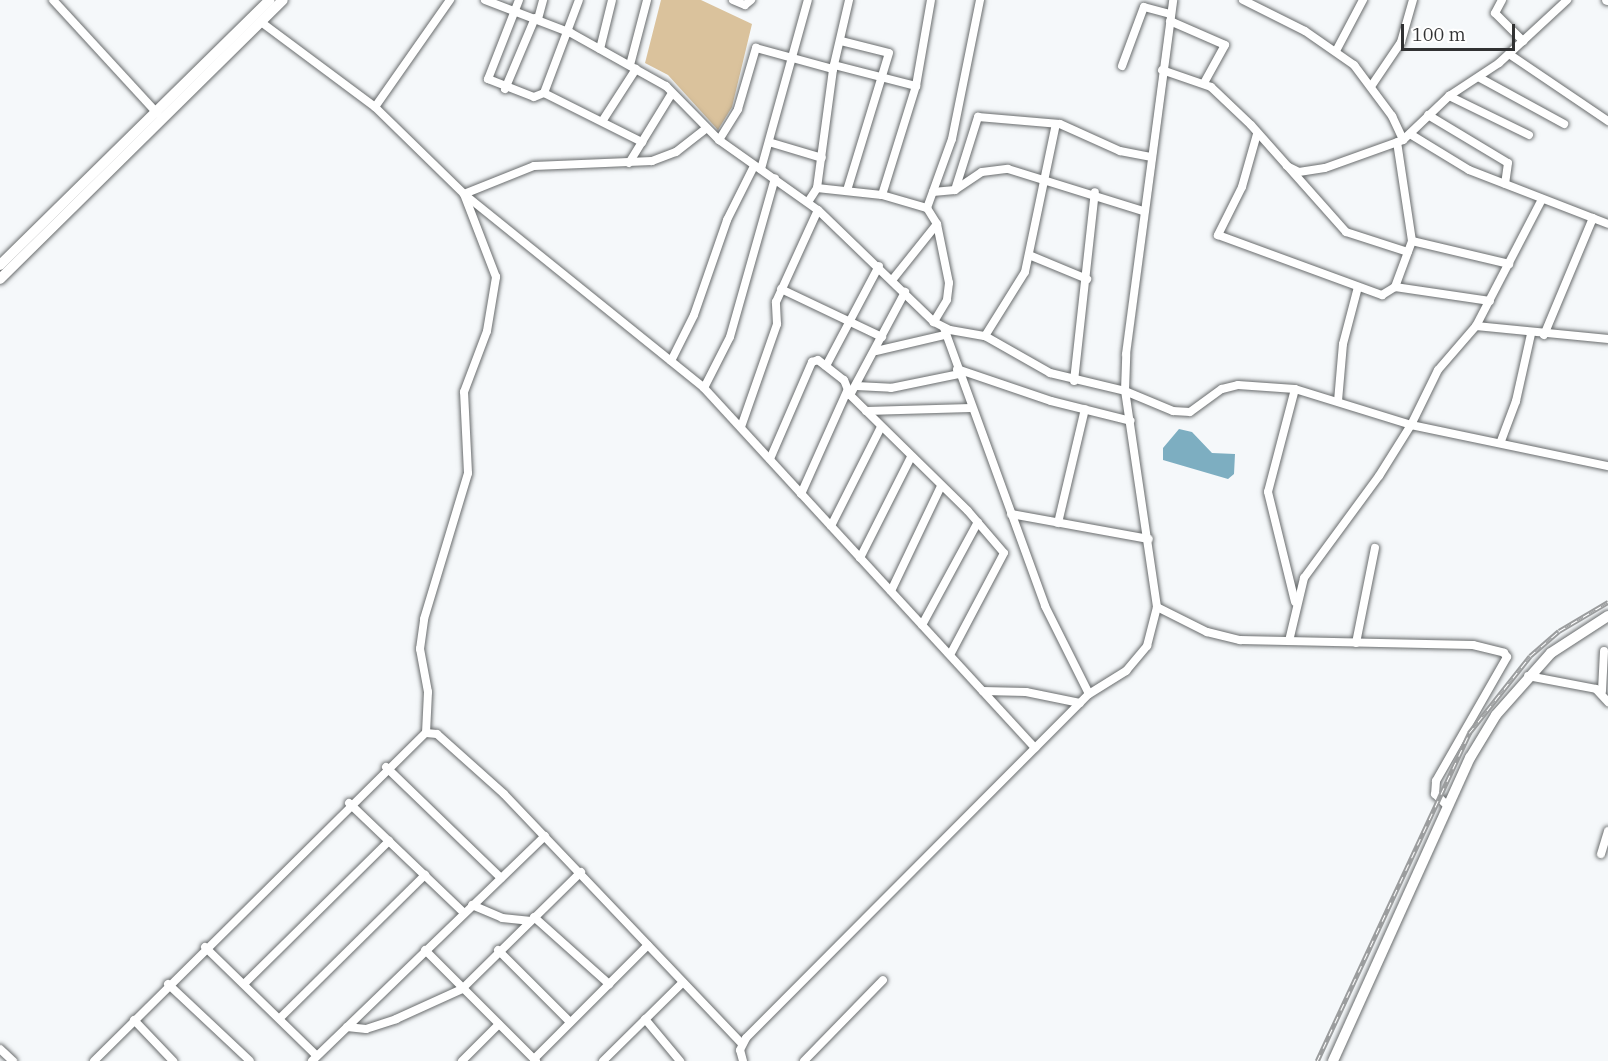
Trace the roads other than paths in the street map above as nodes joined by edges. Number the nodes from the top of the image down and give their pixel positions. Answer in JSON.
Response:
{"nodes":[{"id":1,"x":53,"y":0,"type":"edge"},
{"id":2,"x":270,"y":0,"type":"edge"},
{"id":3,"x":283,"y":0,"type":"edge"},
{"id":4,"x":450,"y":0,"type":"edge"},
{"id":5,"x":485,"y":0,"type":"edge"},
{"id":6,"x":519,"y":0,"type":"edge"},
{"id":7,"x":543,"y":0,"type":"edge"},
{"id":8,"x":579,"y":0,"type":"edge"},
{"id":9,"x":612,"y":0,"type":"edge"},
{"id":10,"x":647,"y":0,"type":"edge"},
{"id":11,"x":733,"y":0,"type":"edge"},
{"id":12,"x":751,"y":0,"type":"edge"},
{"id":13,"x":808,"y":0,"type":"edge"},
{"id":14,"x":849,"y":0,"type":"edge"},
{"id":15,"x":931,"y":0,"type":"edge"},
{"id":16,"x":980,"y":0,"type":"edge"},
{"id":17,"x":1173,"y":0,"type":"edge"},
{"id":18,"x":1243,"y":0,"type":"edge"},
{"id":19,"x":1363,"y":0,"type":"edge"},
{"id":20,"x":1413,"y":0,"type":"edge"},
{"id":21,"x":1502,"y":0,"type":"edge"},
{"id":22,"x":1567,"y":0,"type":"edge"},
{"id":23,"x":516,"y":10,"type":"junction"},
{"id":24,"x":537,"y":18,"type":"junction"},
{"id":25,"x":1170,"y":18,"type":"junction"},
{"id":26,"x":261,"y":22,"type":"junction"},
{"id":27,"x":571,"y":33,"type":"junction"},
{"id":28,"x":841,"y":41,"type":"junction"},
{"id":29,"x":1523,"y":41,"type":"junction"},
{"id":30,"x":600,"y":49,"type":"junction"},
{"id":31,"x":1336,"y":51,"type":"junction"},
{"id":32,"x":224,"y":52,"type":"junction"},
{"id":33,"x":1509,"y":54,"type":"junction"},
{"id":34,"x":791,"y":55,"type":"junction"},
{"id":35,"x":1122,"y":66,"type":"dead end"},
{"id":36,"x":633,"y":67,"type":"junction"},
{"id":37,"x":834,"y":67,"type":"junction"},
{"id":38,"x":1162,"y":70,"type":"junction"},
{"id":39,"x":1480,"y":78,"type":"junction"},
{"id":40,"x":884,"y":79,"type":"junction"},
{"id":41,"x":1204,"y":83,"type":"junction"},
{"id":42,"x":1372,"y":85,"type":"junction"},
{"id":43,"x":916,"y":86,"type":"junction"},
{"id":44,"x":506,"y":88,"type":"junction"},
{"id":45,"x":544,"y":93,"type":"junction"},
{"id":46,"x":672,"y":93,"type":"junction"},
{"id":47,"x":1449,"y":96,"type":"junction"},
{"id":48,"x":375,"y":107,"type":"junction"},
{"id":49,"x":157,"y":113,"type":"junction"},
{"id":50,"x":1428,"y":115,"type":"junction"},
{"id":51,"x":603,"y":120,"type":"junction"},
{"id":52,"x":1608,"y":121,"type":"edge"},
{"id":53,"x":1056,"y":124,"type":"junction"},
{"id":54,"x":1564,"y":124,"type":"dead end"},
{"id":55,"x":707,"y":128,"type":"junction"},
{"id":56,"x":1257,"y":134,"type":"junction"},
{"id":57,"x":1529,"y":135,"type":"dead end"},
{"id":58,"x":1404,"y":139,"type":"junction"},
{"id":59,"x":719,"y":140,"type":"junction"},
{"id":60,"x":642,"y":142,"type":"junction"},
{"id":61,"x":772,"y":143,"type":"junction"},
{"id":62,"x":1150,"y":157,"type":"junction"},
{"id":63,"x":822,"y":158,"type":"junction"},
{"id":64,"x":629,"y":163,"type":"junction"},
{"id":65,"x":1287,"y":166,"type":"junction"},
{"id":66,"x":758,"y":167,"type":"junction"},
{"id":67,"x":775,"y":178,"type":"junction"},
{"id":68,"x":1048,"y":179,"type":"junction"},
{"id":69,"x":1505,"y":184,"type":"junction"},
{"id":70,"x":817,"y":188,"type":"junction"},
{"id":71,"x":847,"y":190,"type":"junction"},
{"id":72,"x":955,"y":190,"type":"junction"},
{"id":73,"x":933,"y":192,"type":"junction"},
{"id":74,"x":1095,"y":192,"type":"junction"},
{"id":75,"x":464,"y":194,"type":"junction"},
{"id":76,"x":882,"y":195,"type":"junction"},
{"id":77,"x":1542,"y":200,"type":"junction"},
{"id":78,"x":808,"y":202,"type":"junction"},
{"id":79,"x":927,"y":208,"type":"junction"},
{"id":80,"x":818,"y":210,"type":"junction"},
{"id":81,"x":1143,"y":211,"type":"junction"},
{"id":82,"x":1593,"y":218,"type":"junction"},
{"id":83,"x":937,"y":224,"type":"junction"},
{"id":84,"x":1608,"y":224,"type":"edge"},
{"id":85,"x":1412,"y":241,"type":"junction"},
{"id":86,"x":1408,"y":252,"type":"junction"},
{"id":87,"x":1029,"y":255,"type":"junction"},
{"id":88,"x":1509,"y":264,"type":"junction"},
{"id":89,"x":0,"y":265,"type":"edge"},
{"id":90,"x":879,"y":266,"type":"junction"},
{"id":91,"x":0,"y":279,"type":"edge"},
{"id":92,"x":893,"y":279,"type":"junction"},
{"id":93,"x":1087,"y":279,"type":"junction"},
{"id":94,"x":1358,"y":287,"type":"junction"},
{"id":95,"x":1395,"y":287,"type":"junction"},
{"id":96,"x":781,"y":289,"type":"junction"},
{"id":97,"x":905,"y":292,"type":"junction"},
{"id":98,"x":1490,"y":301,"type":"junction"},
{"id":99,"x":849,"y":321,"type":"junction"},
{"id":100,"x":934,"y":322,"type":"junction"},
{"id":101,"x":1476,"y":326,"type":"junction"},
{"id":102,"x":945,"y":332,"type":"junction"},
{"id":103,"x":1531,"y":334,"type":"junction"},
{"id":104,"x":1544,"y":335,"type":"junction"},
{"id":105,"x":985,"y":336,"type":"junction"},
{"id":106,"x":882,"y":337,"type":"junction"},
{"id":107,"x":1608,"y":339,"type":"edge"},
{"id":108,"x":876,"y":351,"type":"junction"},
{"id":109,"x":671,"y":361,"type":"junction"},
{"id":110,"x":826,"y":366,"type":"junction"},
{"id":111,"x":958,"y":371,"type":"junction"},
{"id":112,"x":1074,"y":381,"type":"junction"},
{"id":113,"x":856,"y":386,"type":"junction"},
{"id":114,"x":704,"y":388,"type":"junction"},
{"id":115,"x":1295,"y":389,"type":"junction"},
{"id":116,"x":1125,"y":391,"type":"junction"},
{"id":117,"x":849,"y":393,"type":"junction"},
{"id":118,"x":1338,"y":401,"type":"junction"},
{"id":119,"x":971,"y":408,"type":"junction"},
{"id":120,"x":1085,"y":409,"type":"junction"},
{"id":121,"x":866,"y":411,"type":"junction"},
{"id":122,"x":1131,"y":421,"type":"junction"},
{"id":123,"x":1412,"y":425,"type":"junction"},
{"id":124,"x":741,"y":427,"type":"junction"},
{"id":125,"x":881,"y":427,"type":"junction"},
{"id":126,"x":1501,"y":441,"type":"junction"},
{"id":127,"x":911,"y":457,"type":"junction"},
{"id":128,"x":770,"y":459,"type":"junction"},
{"id":129,"x":1608,"y":466,"type":"edge"},
{"id":130,"x":941,"y":486,"type":"junction"},
{"id":131,"x":801,"y":494,"type":"junction"},
{"id":132,"x":1011,"y":514,"type":"junction"},
{"id":133,"x":978,"y":522,"type":"junction"},
{"id":134,"x":1058,"y":523,"type":"junction"},
{"id":135,"x":831,"y":526,"type":"junction"},
{"id":136,"x":1149,"y":538,"type":"junction"},
{"id":137,"x":1375,"y":548,"type":"dead end"},
{"id":138,"x":861,"y":558,"type":"junction"},
{"id":139,"x":891,"y":591,"type":"junction"},
{"id":140,"x":1295,"y":603,"type":"junction"},
{"id":141,"x":1157,"y":607,"type":"junction"},
{"id":142,"x":1608,"y":616,"type":"edge"},
{"id":143,"x":922,"y":625,"type":"junction"},
{"id":144,"x":1289,"y":640,"type":"junction"},
{"id":145,"x":1356,"y":643,"type":"junction"},
{"id":146,"x":1604,"y":651,"type":"dead end"},
{"id":147,"x":950,"y":655,"type":"junction"},
{"id":148,"x":1528,"y":676,"type":"junction"},
{"id":149,"x":982,"y":690,"type":"junction"},
{"id":150,"x":1602,"y":692,"type":"junction"},
{"id":151,"x":1089,"y":694,"type":"junction"},
{"id":152,"x":1608,"y":702,"type":"edge"},
{"id":153,"x":1080,"y":703,"type":"junction"},
{"id":154,"x":426,"y":733,"type":"junction"},
{"id":155,"x":1035,"y":748,"type":"junction"},
{"id":156,"x":386,"y":767,"type":"junction"},
{"id":157,"x":350,"y":803,"type":"junction"},
{"id":158,"x":1448,"y":807,"type":"junction"},
{"id":159,"x":1608,"y":831,"type":"edge"},
{"id":160,"x":544,"y":836,"type":"junction"},
{"id":161,"x":389,"y":841,"type":"junction"},
{"id":162,"x":1601,"y":855,"type":"dead end"},
{"id":163,"x":581,"y":872,"type":"junction"},
{"id":164,"x":425,"y":876,"type":"junction"},
{"id":165,"x":501,"y":878,"type":"junction"},
{"id":166,"x":472,"y":905,"type":"junction"},
{"id":167,"x":464,"y":913,"type":"junction"},
{"id":168,"x":531,"y":919,"type":"junction"},
{"id":169,"x":648,"y":945,"type":"junction"},
{"id":170,"x":205,"y":947,"type":"junction"},
{"id":171,"x":425,"y":950,"type":"junction"},
{"id":172,"x":498,"y":950,"type":"junction"},
{"id":173,"x":883,"y":980,"type":"dead end"},
{"id":174,"x":683,"y":982,"type":"junction"},
{"id":175,"x":168,"y":984,"type":"junction"},
{"id":176,"x":244,"y":984,"type":"junction"},
{"id":177,"x":609,"y":984,"type":"junction"},
{"id":178,"x":462,"y":988,"type":"junction"},
{"id":179,"x":280,"y":1018,"type":"junction"},
{"id":180,"x":645,"y":1019,"type":"junction"},
{"id":181,"x":134,"y":1020,"type":"junction"},
{"id":182,"x":570,"y":1022,"type":"junction"},
{"id":183,"x":499,"y":1024,"type":"junction"},
{"id":184,"x":347,"y":1027,"type":"junction"},
{"id":185,"x":741,"y":1044,"type":"junction"},
{"id":186,"x":0,"y":1049,"type":"edge"},
{"id":187,"x":315,"y":1058,"type":"edge"},
{"id":188,"x":743,"y":1059,"type":"edge"},
{"id":189,"x":464,"y":1060,"type":"edge"},
{"id":190,"x":535,"y":1060,"type":"edge"},
{"id":191,"x":12,"y":1061,"type":"edge"},
{"id":192,"x":94,"y":1061,"type":"edge"},
{"id":193,"x":173,"y":1061,"type":"edge"},
{"id":194,"x":250,"y":1061,"type":"edge"},
{"id":195,"x":603,"y":1061,"type":"edge"},
{"id":196,"x":680,"y":1061,"type":"edge"},
{"id":197,"x":804,"y":1061,"type":"edge"},
{"id":198,"x":1333,"y":1061,"type":"edge"}],
"edges":[{"from":1,"to":49,"type":"street"},
{"from":2,"to":32,"type":"street"},
{"from":3,"to":26,"type":"street"},
{"from":4,"to":48,"type":"street"},
{"from":5,"to":23,"type":"street"},
{"from":6,"to":23,"type":"street"},
{"from":7,"to":24,"type":"street"},
{"from":8,"to":27,"type":"street"},
{"from":9,"to":30,"type":"street"},
{"from":10,"to":36,"type":"street"},
{"from":11,"to":12,"type":"street"},
{"from":13,"to":34,"type":"street"},
{"from":14,"to":28,"type":"street"},
{"from":15,"to":43,"type":"street"},
{"from":16,"to":73,"type":"street"},
{"from":17,"to":25,"type":"street"},
{"from":18,"to":31,"type":"street"},
{"from":19,"to":31,"type":"street"},
{"from":20,"to":42,"type":"street"},
{"from":21,"to":29,"type":"street"},
{"from":22,"to":29,"type":"street"},
{"from":23,"to":24,"type":"street"},
{"from":23,"to":44,"type":"street"},
{"from":24,"to":27,"type":"street"},
{"from":24,"to":44,"type":"street"},
{"from":25,"to":35,"type":"street"},
{"from":25,"to":38,"type":"street"},
{"from":25,"to":41,"type":"street"},
{"from":26,"to":32,"type":"street"},
{"from":26,"to":48,"type":"street"},
{"from":27,"to":30,"type":"street"},
{"from":27,"to":45,"type":"street"},
{"from":28,"to":37,"type":"street"},
{"from":28,"to":40,"type":"street"},
{"from":29,"to":33,"type":"street"},
{"from":30,"to":36,"type":"street"},
{"from":31,"to":42,"type":"street"},
{"from":32,"to":49,"type":"street"},
{"from":32,"to":91,"type":"street"},
{"from":33,"to":39,"type":"street"},
{"from":33,"to":52,"type":"street"},
{"from":34,"to":37,"type":"street"},
{"from":34,"to":59,"type":"street"},
{"from":34,"to":61,"type":"street"},
{"from":36,"to":46,"type":"street"},
{"from":36,"to":51,"type":"street"},
{"from":37,"to":40,"type":"street"},
{"from":37,"to":63,"type":"street"},
{"from":38,"to":41,"type":"street"},
{"from":38,"to":62,"type":"street"},
{"from":39,"to":47,"type":"street"},
{"from":39,"to":54,"type":"street"},
{"from":40,"to":43,"type":"street"},
{"from":40,"to":71,"type":"street"},
{"from":41,"to":56,"type":"street"},
{"from":42,"to":58,"type":"street"},
{"from":43,"to":76,"type":"street"},
{"from":44,"to":45,"type":"street"},
{"from":45,"to":51,"type":"street"},
{"from":46,"to":55,"type":"street"},
{"from":46,"to":60,"type":"street"},
{"from":47,"to":50,"type":"street"},
{"from":47,"to":57,"type":"street"},
{"from":48,"to":75,"type":"street"},
{"from":49,"to":89,"type":"street"},
{"from":50,"to":58,"type":"street"},
{"from":50,"to":69,"type":"street"},
{"from":51,"to":60,"type":"street"},
{"from":53,"to":62,"type":"street"},
{"from":53,"to":68,"type":"street"},
{"from":53,"to":72,"type":"street"},
{"from":55,"to":59,"type":"street"},
{"from":55,"to":64,"type":"street"},
{"from":56,"to":65,"type":"street"},
{"from":56,"to":94,"type":"street"},
{"from":58,"to":65,"type":"street"},
{"from":58,"to":69,"type":"street"},
{"from":58,"to":85,"type":"street"},
{"from":59,"to":66,"type":"street"},
{"from":60,"to":64,"type":"street"},
{"from":61,"to":63,"type":"street"},
{"from":61,"to":66,"type":"street"},
{"from":62,"to":81,"type":"street"},
{"from":63,"to":70,"type":"street"},
{"from":64,"to":75,"type":"street"},
{"from":65,"to":86,"type":"street"},
{"from":66,"to":67,"type":"street"},
{"from":66,"to":109,"type":"street"},
{"from":67,"to":78,"type":"street"},
{"from":67,"to":114,"type":"street"},
{"from":68,"to":72,"type":"street"},
{"from":68,"to":74,"type":"street"},
{"from":68,"to":87,"type":"street"},
{"from":69,"to":77,"type":"street"},
{"from":70,"to":71,"type":"street"},
{"from":70,"to":78,"type":"street"},
{"from":71,"to":76,"type":"street"},
{"from":72,"to":73,"type":"street"},
{"from":73,"to":79,"type":"street"},
{"from":74,"to":81,"type":"street"},
{"from":74,"to":93,"type":"street"},
{"from":75,"to":109,"type":"street"},
{"from":75,"to":154,"type":"street"},
{"from":76,"to":79,"type":"street"},
{"from":77,"to":82,"type":"street"},
{"from":77,"to":88,"type":"street"},
{"from":78,"to":80,"type":"street"},
{"from":79,"to":83,"type":"street"},
{"from":80,"to":90,"type":"street"},
{"from":80,"to":96,"type":"street"},
{"from":81,"to":116,"type":"street"},
{"from":82,"to":84,"type":"street"},
{"from":82,"to":104,"type":"street"},
{"from":83,"to":92,"type":"street"},
{"from":83,"to":100,"type":"street"},
{"from":85,"to":86,"type":"street"},
{"from":85,"to":88,"type":"street"},
{"from":86,"to":95,"type":"street"},
{"from":87,"to":93,"type":"street"},
{"from":87,"to":105,"type":"street"},
{"from":88,"to":98,"type":"street"},
{"from":90,"to":92,"type":"street"},
{"from":90,"to":99,"type":"street"},
{"from":92,"to":97,"type":"street"},
{"from":93,"to":112,"type":"street"},
{"from":94,"to":95,"type":"street"},
{"from":94,"to":118,"type":"street"},
{"from":95,"to":98,"type":"street"},
{"from":96,"to":99,"type":"street"},
{"from":96,"to":124,"type":"street"},
{"from":97,"to":100,"type":"street"},
{"from":97,"to":106,"type":"street"},
{"from":98,"to":101,"type":"street"},
{"from":99,"to":106,"type":"street"},
{"from":99,"to":110,"type":"street"},
{"from":100,"to":102,"type":"street"},
{"from":101,"to":103,"type":"street"},
{"from":101,"to":123,"type":"street"},
{"from":102,"to":105,"type":"street"},
{"from":102,"to":108,"type":"street"},
{"from":102,"to":111,"type":"street"},
{"from":103,"to":104,"type":"street"},
{"from":103,"to":126,"type":"street"},
{"from":104,"to":107,"type":"street"},
{"from":105,"to":112,"type":"street"},
{"from":106,"to":108,"type":"street"},
{"from":108,"to":113,"type":"street"},
{"from":109,"to":114,"type":"street"},
{"from":110,"to":117,"type":"street"},
{"from":110,"to":128,"type":"street"},
{"from":111,"to":113,"type":"street"},
{"from":111,"to":119,"type":"street"},
{"from":111,"to":120,"type":"street"},
{"from":112,"to":116,"type":"street"},
{"from":113,"to":117,"type":"street"},
{"from":114,"to":124,"type":"street"},
{"from":115,"to":116,"type":"street"},
{"from":115,"to":118,"type":"street"},
{"from":115,"to":140,"type":"street"},
{"from":116,"to":122,"type":"street"},
{"from":117,"to":121,"type":"street"},
{"from":117,"to":131,"type":"street"},
{"from":118,"to":123,"type":"street"},
{"from":119,"to":121,"type":"street"},
{"from":119,"to":132,"type":"street"},
{"from":120,"to":122,"type":"street"},
{"from":120,"to":134,"type":"street"},
{"from":121,"to":125,"type":"street"},
{"from":122,"to":136,"type":"street"},
{"from":123,"to":126,"type":"street"},
{"from":123,"to":140,"type":"street"},
{"from":124,"to":128,"type":"street"},
{"from":125,"to":127,"type":"street"},
{"from":125,"to":135,"type":"street"},
{"from":126,"to":129,"type":"street"},
{"from":127,"to":130,"type":"street"},
{"from":127,"to":138,"type":"street"},
{"from":128,"to":131,"type":"street"},
{"from":130,"to":133,"type":"street"},
{"from":130,"to":139,"type":"street"},
{"from":131,"to":135,"type":"street"},
{"from":132,"to":134,"type":"street"},
{"from":132,"to":151,"type":"street"},
{"from":133,"to":143,"type":"street"},
{"from":133,"to":147,"type":"street"},
{"from":134,"to":136,"type":"street"},
{"from":135,"to":138,"type":"street"},
{"from":136,"to":141,"type":"street"},
{"from":137,"to":145,"type":"street"},
{"from":138,"to":139,"type":"street"},
{"from":139,"to":143,"type":"street"},
{"from":140,"to":144,"type":"street"},
{"from":141,"to":144,"type":"street"},
{"from":141,"to":151,"type":"street"},
{"from":142,"to":148,"type":"street"},
{"from":143,"to":147,"type":"street"},
{"from":144,"to":145,"type":"street"},
{"from":145,"to":158,"type":"street"},
{"from":146,"to":150,"type":"street"},
{"from":147,"to":149,"type":"street"},
{"from":148,"to":150,"type":"street"},
{"from":148,"to":158,"type":"street"},
{"from":149,"to":153,"type":"street"},
{"from":149,"to":155,"type":"street"},
{"from":150,"to":152,"type":"street"},
{"from":151,"to":153,"type":"street"},
{"from":153,"to":155,"type":"street"},
{"from":154,"to":156,"type":"street"},
{"from":154,"to":160,"type":"street"},
{"from":155,"to":185,"type":"street"},
{"from":156,"to":157,"type":"street"},
{"from":156,"to":165,"type":"street"},
{"from":157,"to":161,"type":"street"},
{"from":157,"to":170,"type":"street"},
{"from":158,"to":198,"type":"street"},
{"from":159,"to":162,"type":"street"},
{"from":160,"to":163,"type":"street"},
{"from":160,"to":165,"type":"street"},
{"from":161,"to":164,"type":"street"},
{"from":161,"to":176,"type":"street"},
{"from":163,"to":168,"type":"street"},
{"from":163,"to":169,"type":"street"},
{"from":164,"to":167,"type":"street"},
{"from":164,"to":179,"type":"street"},
{"from":165,"to":166,"type":"street"},
{"from":166,"to":167,"type":"street"},
{"from":166,"to":168,"type":"street"},
{"from":167,"to":171,"type":"street"},
{"from":168,"to":172,"type":"street"},
{"from":168,"to":177,"type":"street"},
{"from":169,"to":174,"type":"street"},
{"from":169,"to":177,"type":"street"},
{"from":170,"to":175,"type":"street"},
{"from":170,"to":176,"type":"street"},
{"from":171,"to":178,"type":"street"},
{"from":171,"to":184,"type":"street"},
{"from":172,"to":178,"type":"street"},
{"from":172,"to":182,"type":"street"},
{"from":173,"to":197,"type":"street"},
{"from":174,"to":180,"type":"street"},
{"from":174,"to":185,"type":"street"},
{"from":175,"to":181,"type":"street"},
{"from":175,"to":194,"type":"street"},
{"from":176,"to":179,"type":"street"},
{"from":177,"to":182,"type":"street"},
{"from":178,"to":183,"type":"street"},
{"from":178,"to":184,"type":"street"},
{"from":179,"to":187,"type":"street"},
{"from":180,"to":195,"type":"street"},
{"from":180,"to":196,"type":"street"},
{"from":181,"to":192,"type":"street"},
{"from":181,"to":193,"type":"street"},
{"from":182,"to":190,"type":"street"},
{"from":183,"to":189,"type":"street"},
{"from":183,"to":190,"type":"street"},
{"from":184,"to":187,"type":"street"},
{"from":185,"to":188,"type":"street"},
{"from":186,"to":191,"type":"street"}]}
